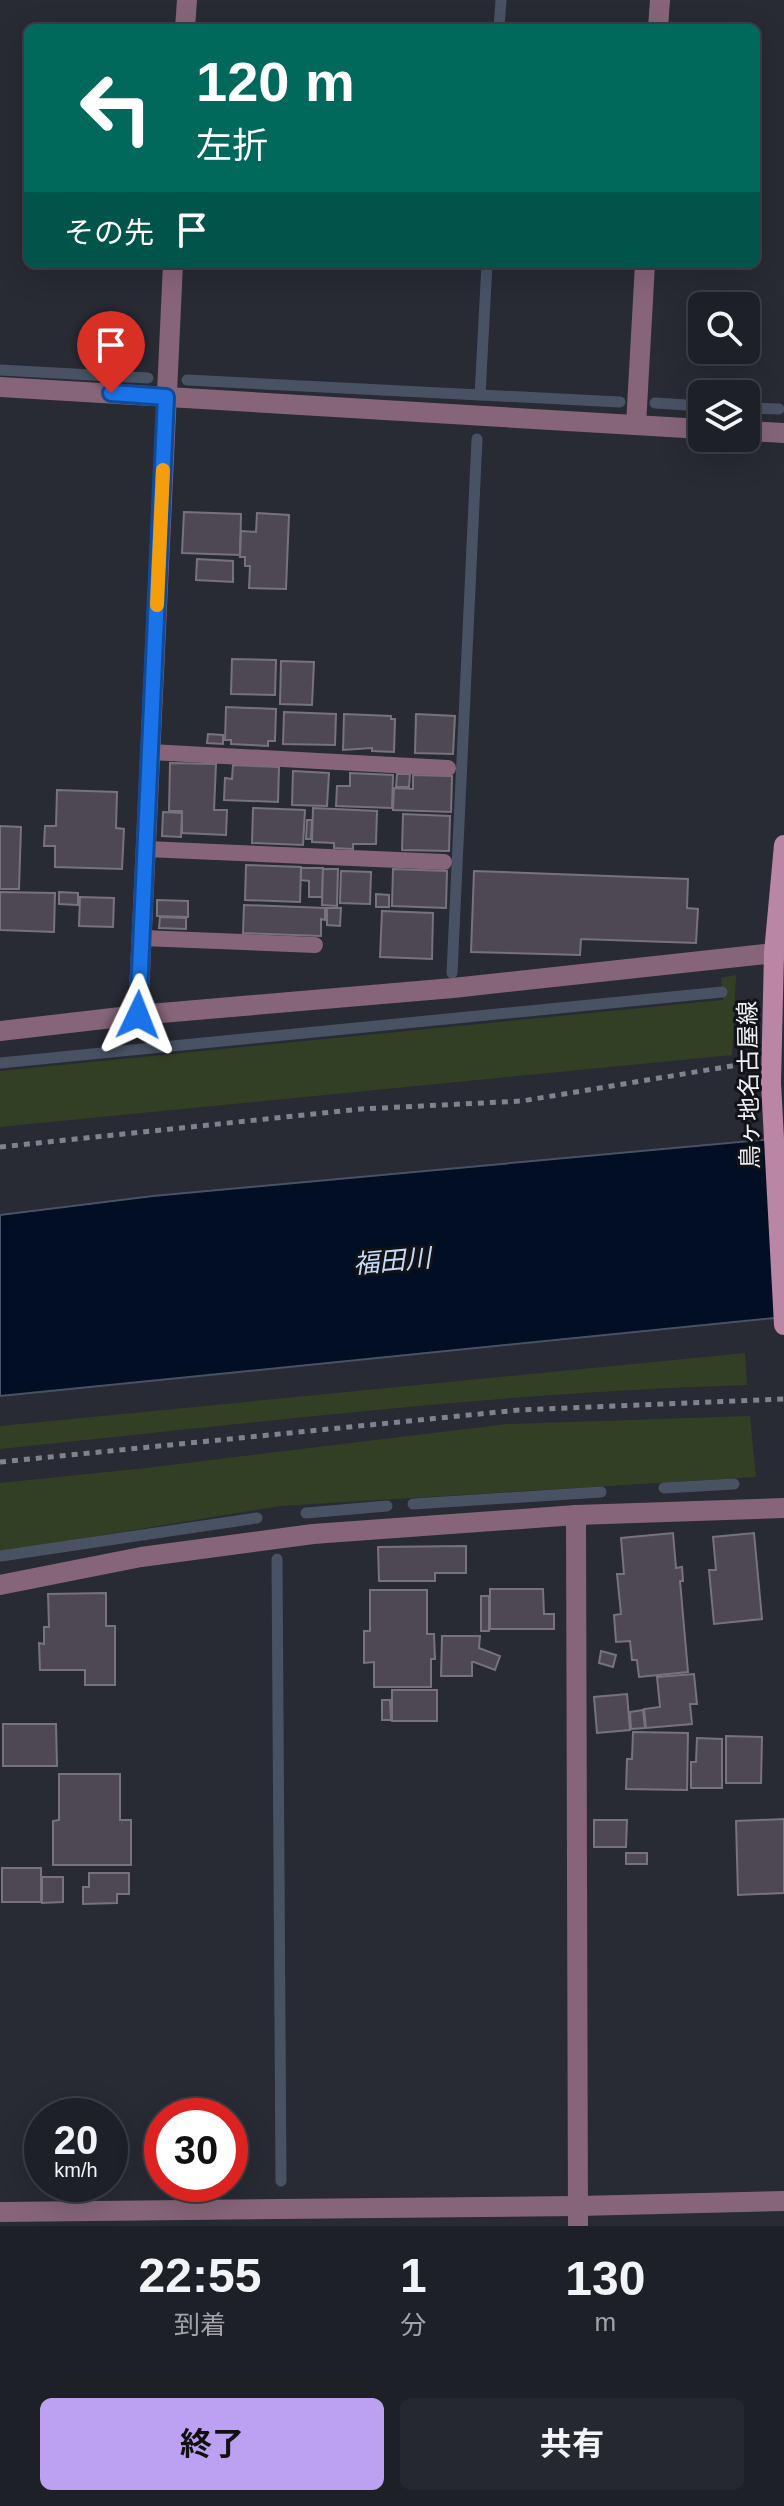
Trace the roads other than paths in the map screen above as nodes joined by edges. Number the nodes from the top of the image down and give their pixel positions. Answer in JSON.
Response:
{"nodes":[{"id":1,"x":187,"y":0,"type":"edge"},
{"id":2,"x":660,"y":0,"type":"edge"},
{"id":3,"x":185,"y":24,"type":"edge"},
{"id":4,"x":658,"y":24,"type":"edge"},
{"id":5,"x":173,"y":268,"type":"edge"},
{"id":6,"x":645,"y":268,"type":"edge"},
{"id":7,"x":0,"y":387,"type":"edge"},
{"id":8,"x":166,"y":397,"type":"junction"},
{"id":9,"x":636,"y":425,"type":"junction"},
{"id":10,"x":688,"y":428,"type":"edge"},
{"id":11,"x":760,"y":432,"type":"edge"},
{"id":12,"x":784,"y":433,"type":"edge"},
{"id":13,"x":150,"y":752,"type":"junction"},
{"id":14,"x":448,"y":768,"type":"dead end"},
{"id":15,"x":784,"y":845,"type":"edge"},
{"id":16,"x":146,"y":849,"type":"junction"},
{"id":17,"x":444,"y":862,"type":"dead end"},
{"id":18,"x":142,"y":938,"type":"junction"},
{"id":19,"x":315,"y":945,"type":"dead end"},
{"id":20,"x":779,"y":952,"type":"edge"},
{"id":21,"x":138,"y":1015,"type":"junction"},
{"id":22,"x":0,"y":1031,"type":"edge"},
{"id":23,"x":784,"y":1325,"type":"edge"},
{"id":24,"x":784,"y":1508,"type":"edge"},
{"id":25,"x":576,"y":1515,"type":"junction"},
{"id":26,"x":0,"y":1585,"type":"edge"},
{"id":27,"x":784,"y":2201,"type":"edge"},
{"id":28,"x":0,"y":2212,"type":"edge"},
{"id":29,"x":578,"y":2216,"type":"edge"}],
"edges":[{"from":1,"to":3,"type":"street"},
{"from":2,"to":4,"type":"street"},
{"from":5,"to":8,"type":"street"},
{"from":6,"to":9,"type":"street"},
{"from":7,"to":8,"type":"street"},
{"from":8,"to":9,"type":"street"},
{"from":8,"to":13,"type":"street"},
{"from":9,"to":10,"type":"street"},
{"from":11,"to":12,"type":"street"},
{"from":13,"to":14,"type":"lane"},
{"from":13,"to":16,"type":"street"},
{"from":15,"to":20,"type":"main road","name":"鳥ヶ地名古屋線"},
{"from":16,"to":17,"type":"lane"},
{"from":16,"to":18,"type":"street"},
{"from":18,"to":19,"type":"lane"},
{"from":18,"to":21,"type":"street"},
{"from":20,"to":21,"type":"street"},
{"from":20,"to":23,"type":"main road","name":"鳥ヶ地名古屋線"},
{"from":21,"to":22,"type":"street"},
{"from":24,"to":25,"type":"street"},
{"from":25,"to":26,"type":"street"},
{"from":25,"to":29,"type":"street"},
{"from":27,"to":29,"type":"street"},
{"from":28,"to":29,"type":"street"}]}
